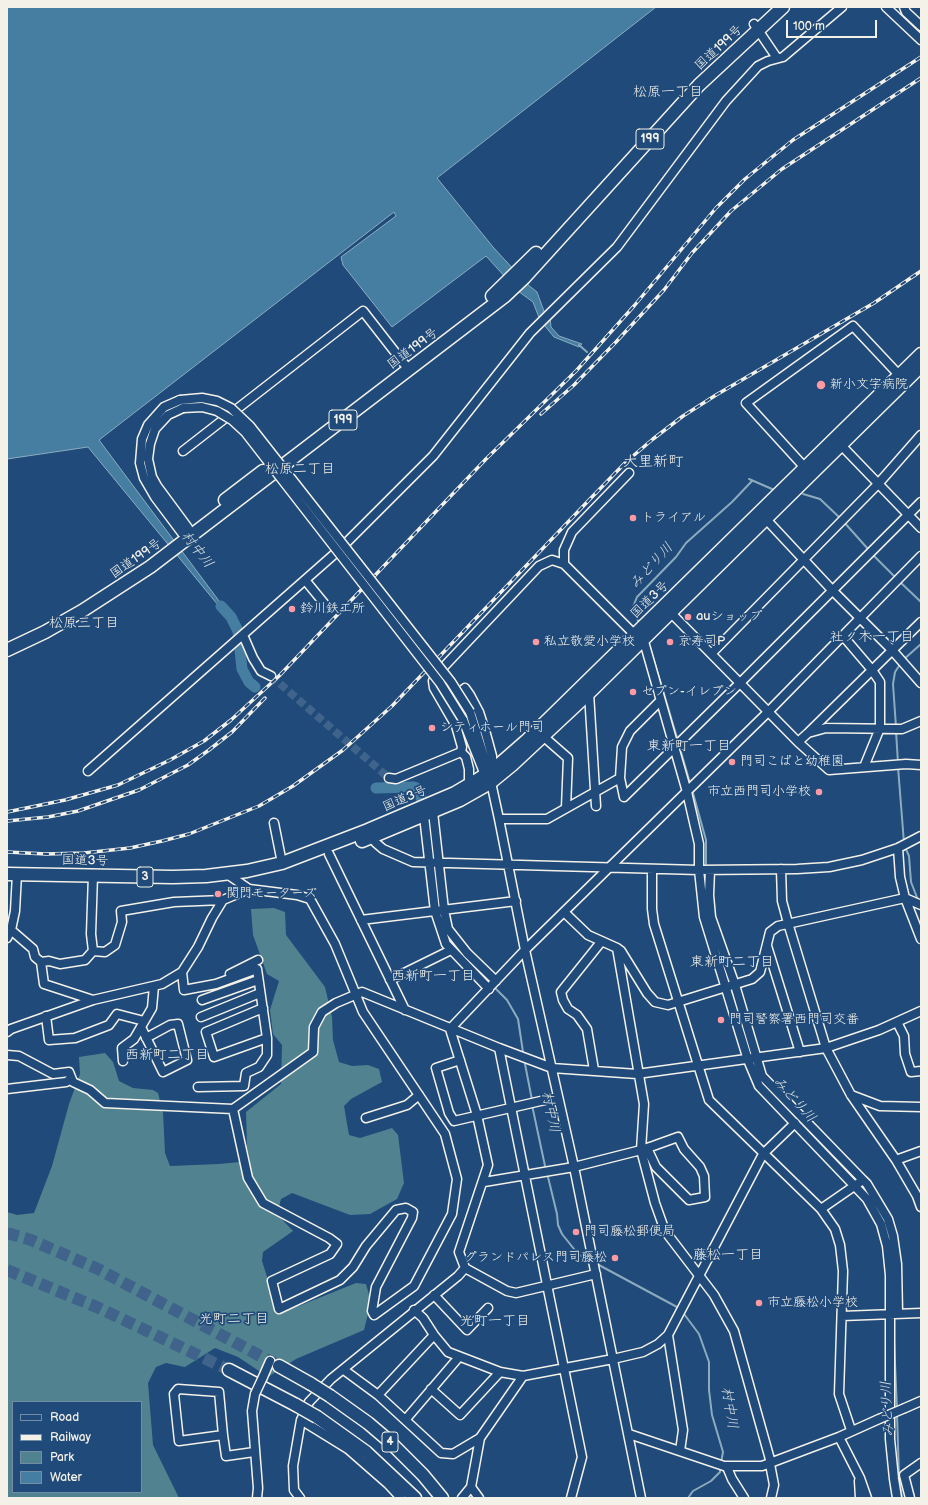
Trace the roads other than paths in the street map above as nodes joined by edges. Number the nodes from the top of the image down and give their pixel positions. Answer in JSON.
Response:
{"nodes":[{"id":1,"x":772,"y":7,"type":"edge"},
{"id":2,"x":783,"y":7,"type":"edge"},
{"id":3,"x":842,"y":7,"type":"edge"},
{"id":4,"x":886,"y":7,"type":"edge"},
{"id":5,"x":904,"y":7,"type":"edge"},
{"id":6,"x":921,"y":26,"type":"edge"},
{"id":7,"x":756,"y":27,"type":"junction"},
{"id":8,"x":921,"y":40,"type":"edge"},
{"id":9,"x":777,"y":58,"type":"junction"},
{"id":10,"x":921,"y":354,"type":"edge"},
{"id":11,"x":406,"y":367,"type":"junction"},
{"id":12,"x":917,"y":368,"type":"edge"},
{"id":13,"x":899,"y":375,"type":"junction"},
{"id":14,"x":182,"y":404,"type":"junction"},
{"id":15,"x":921,"y":435,"type":"edge"},
{"id":16,"x":837,"y":442,"type":"junction"},
{"id":17,"x":183,"y":451,"type":"dead end"},
{"id":18,"x":808,"y":470,"type":"junction"},
{"id":19,"x":629,"y":472,"type":"dead end"},
{"id":20,"x":878,"y":484,"type":"junction"},
{"id":21,"x":921,"y":502,"type":"edge"},
{"id":22,"x":909,"y":515,"type":"junction"},
{"id":23,"x":763,"y":516,"type":"junction"},
{"id":24,"x":921,"y":528,"type":"edge"},
{"id":25,"x":183,"y":536,"type":"junction"},
{"id":26,"x":165,"y":551,"type":"junction"},
{"id":27,"x":921,"y":556,"type":"edge"},
{"id":28,"x":803,"y":559,"type":"junction"},
{"id":29,"x":564,"y":564,"type":"junction"},
{"id":30,"x":305,"y":580,"type":"junction"},
{"id":31,"x":833,"y":591,"type":"junction"},
{"id":32,"x":328,"y":608,"type":"dead end"},
{"id":33,"x":670,"y":612,"type":"junction"},
{"id":34,"x":861,"y":618,"type":"junction"},
{"id":35,"x":921,"y":622,"type":"edge"},
{"id":36,"x":243,"y":635,"type":"junction"},
{"id":37,"x":843,"y":636,"type":"junction"},
{"id":38,"x":638,"y":637,"type":"junction"},
{"id":39,"x":7,"y":642,"type":"edge"},
{"id":40,"x":7,"y":650,"type":"edge"},
{"id":41,"x":892,"y":650,"type":"junction"},
{"id":42,"x":712,"y":653,"type":"junction"},
{"id":43,"x":872,"y":670,"type":"junction"},
{"id":44,"x":271,"y":676,"type":"tunnel mouth"},
{"id":45,"x":920,"y":681,"type":"edge"},
{"id":46,"x":740,"y":683,"type":"junction"},
{"id":47,"x":589,"y":693,"type":"junction"},
{"id":48,"x":660,"y":701,"type":"junction"},
{"id":49,"x":445,"y":704,"type":"junction"},
{"id":50,"x":768,"y":712,"type":"junction"},
{"id":51,"x":921,"y":721,"type":"edge"},
{"id":52,"x":880,"y":728,"type":"junction"},
{"id":53,"x":808,"y":733,"type":"junction"},
{"id":54,"x":544,"y":737,"type":"junction"},
{"id":55,"x":798,"y":742,"type":"junction"},
{"id":56,"x":674,"y":747,"type":"junction"},
{"id":57,"x":461,"y":752,"type":"junction"},
{"id":58,"x":921,"y":765,"type":"edge"},
{"id":59,"x":864,"y":768,"type":"junction"},
{"id":60,"x":88,"y":771,"type":"dead end"},
{"id":61,"x":490,"y":775,"type":"junction"},
{"id":62,"x":389,"y":778,"type":"dead end"},
{"id":63,"x":620,"y":778,"type":"junction"},
{"id":64,"x":469,"y":785,"type":"junction"},
{"id":65,"x":595,"y":791,"type":"junction"},
{"id":66,"x":687,"y":792,"type":"junction"},
{"id":67,"x":596,"y":806,"type":"dead end"},
{"id":68,"x":566,"y":808,"type":"junction"},
{"id":69,"x":428,"y":814,"type":"junction"},
{"id":70,"x":499,"y":819,"type":"junction"},
{"id":71,"x":274,"y":823,"type":"dead end"},
{"id":72,"x":369,"y":834,"type":"junction"},
{"id":73,"x":921,"y":836,"type":"edge"},
{"id":74,"x":902,"y":846,"type":"junction"},
{"id":75,"x":329,"y":854,"type":"junction"},
{"id":76,"x":428,"y":862,"type":"junction"},
{"id":77,"x":282,"y":863,"type":"junction"},
{"id":78,"x":438,"y":863,"type":"junction"},
{"id":79,"x":509,"y":865,"type":"junction"},
{"id":80,"x":612,"y":866,"type":"junction"},
{"id":81,"x":652,"y":869,"type":"junction"},
{"id":82,"x":781,"y":869,"type":"junction"},
{"id":83,"x":699,"y":870,"type":"junction"},
{"id":84,"x":710,"y":870,"type":"junction"},
{"id":85,"x":12,"y":874,"type":"edge"},
{"id":86,"x":226,"y":874,"type":"junction"},
{"id":87,"x":93,"y":875,"type":"junction"},
{"id":88,"x":249,"y":889,"type":"junction"},
{"id":89,"x":905,"y":898,"type":"junction"},
{"id":90,"x":224,"y":900,"type":"junction"},
{"id":91,"x":516,"y":901,"type":"junction"},
{"id":92,"x":921,"y":905,"type":"edge"},
{"id":93,"x":444,"y":910,"type":"junction"},
{"id":94,"x":435,"y":911,"type":"junction"},
{"id":95,"x":565,"y":913,"type":"junction"},
{"id":96,"x":361,"y":920,"type":"junction"},
{"id":97,"x":788,"y":923,"type":"junction"},
{"id":98,"x":9,"y":934,"type":"edge"},
{"id":99,"x":921,"y":939,"type":"edge"},
{"id":100,"x":601,"y":942,"type":"junction"},
{"id":101,"x":766,"y":943,"type":"junction"},
{"id":102,"x":617,"y":948,"type":"junction"},
{"id":103,"x":451,"y":950,"type":"junction"},
{"id":104,"x":525,"y":950,"type":"junction"},
{"id":105,"x":93,"y":951,"type":"junction"},
{"id":106,"x":258,"y":960,"type":"dead end"},
{"id":107,"x":41,"y":962,"type":"junction"},
{"id":108,"x":182,"y":972,"type":"junction"},
{"id":109,"x":258,"y":980,"type":"junction"},
{"id":110,"x":390,"y":980,"type":"junction"},
{"id":111,"x":496,"y":981,"type":"junction"},
{"id":112,"x":208,"y":985,"type":"junction"},
{"id":113,"x":735,"y":985,"type":"junction"},
{"id":114,"x":154,"y":986,"type":"junction"},
{"id":115,"x":725,"y":987,"type":"junction"},
{"id":116,"x":489,"y":989,"type":"junction"},
{"id":117,"x":260,"y":993,"type":"junction"},
{"id":118,"x":356,"y":996,"type":"junction"},
{"id":119,"x":93,"y":1000,"type":"junction"},
{"id":120,"x":202,"y":1000,"type":"dead end"},
{"id":121,"x":679,"y":1001,"type":"junction"},
{"id":122,"x":263,"y":1008,"type":"junction"},
{"id":123,"x":405,"y":1010,"type":"junction"},
{"id":124,"x":921,"y":1011,"type":"edge"},
{"id":125,"x":46,"y":1016,"type":"junction"},
{"id":126,"x":202,"y":1017,"type":"dead end"},
{"id":127,"x":897,"y":1022,"type":"junction"},
{"id":128,"x":143,"y":1024,"type":"junction"},
{"id":129,"x":450,"y":1029,"type":"junction"},
{"id":130,"x":7,"y":1032,"type":"edge"},
{"id":131,"x":146,"y":1038,"type":"dead end"},
{"id":132,"x":267,"y":1038,"type":"junction"},
{"id":133,"x":498,"y":1048,"type":"junction"},
{"id":134,"x":826,"y":1048,"type":"junction"},
{"id":135,"x":800,"y":1052,"type":"junction"},
{"id":136,"x":7,"y":1055,"type":"edge"},
{"id":137,"x":757,"y":1059,"type":"junction"},
{"id":138,"x":460,"y":1060,"type":"junction"},
{"id":139,"x":748,"y":1060,"type":"junction"},
{"id":140,"x":123,"y":1061,"type":"dead end"},
{"id":141,"x":698,"y":1066,"type":"junction"},
{"id":142,"x":552,"y":1068,"type":"junction"},
{"id":143,"x":594,"y":1070,"type":"junction"},
{"id":144,"x":921,"y":1071,"type":"edge"},
{"id":145,"x":637,"y":1074,"type":"junction"},
{"id":146,"x":71,"y":1079,"type":"junction"},
{"id":147,"x":198,"y":1087,"type":"dead end"},
{"id":148,"x":7,"y":1089,"type":"edge"},
{"id":149,"x":419,"y":1095,"type":"junction"},
{"id":150,"x":850,"y":1095,"type":"junction"},
{"id":151,"x":558,"y":1097,"type":"junction"},
{"id":152,"x":921,"y":1107,"type":"edge"},
{"id":153,"x":233,"y":1109,"type":"junction"},
{"id":154,"x":510,"y":1109,"type":"junction"},
{"id":155,"x":477,"y":1115,"type":"junction"},
{"id":156,"x":366,"y":1118,"type":"dead end"},
{"id":157,"x":795,"y":1123,"type":"junction"},
{"id":158,"x":644,"y":1149,"type":"junction"},
{"id":159,"x":921,"y":1151,"type":"edge"},
{"id":160,"x":764,"y":1154,"type":"junction"},
{"id":161,"x":896,"y":1160,"type":"junction"},
{"id":162,"x":574,"y":1167,"type":"junction"},
{"id":163,"x":524,"y":1175,"type":"junction"},
{"id":164,"x":863,"y":1180,"type":"junction"},
{"id":165,"x":484,"y":1182,"type":"junction"},
{"id":166,"x":855,"y":1186,"type":"junction"},
{"id":167,"x":919,"y":1196,"type":"edge"},
{"id":168,"x":921,"y":1207,"type":"edge"},
{"id":169,"x":821,"y":1209,"type":"junction"},
{"id":170,"x":465,"y":1268,"type":"junction"},
{"id":171,"x":596,"y":1271,"type":"junction"},
{"id":172,"x":698,"y":1276,"type":"junction"},
{"id":173,"x":546,"y":1285,"type":"junction"},
{"id":174,"x":434,"y":1295,"type":"junction"},
{"id":175,"x":488,"y":1308,"type":"dead end"},
{"id":176,"x":414,"y":1310,"type":"junction"},
{"id":177,"x":889,"y":1313,"type":"junction"},
{"id":178,"x":898,"y":1313,"type":"junction"},
{"id":179,"x":921,"y":1313,"type":"edge"},
{"id":180,"x":842,"y":1316,"type":"junction"},
{"id":181,"x":434,"y":1335,"type":"junction"},
{"id":182,"x":668,"y":1335,"type":"junction"},
{"id":183,"x":459,"y":1357,"type":"junction"},
{"id":184,"x":612,"y":1359,"type":"junction"},
{"id":185,"x":274,"y":1364,"type":"joint"},
{"id":186,"x":564,"y":1368,"type":"junction"},
{"id":187,"x":229,"y":1370,"type":"tunnel mouth"},
{"id":188,"x":344,"y":1370,"type":"junction"},
{"id":189,"x":500,"y":1372,"type":"junction"},
{"id":190,"x":523,"y":1376,"type":"junction"},
{"id":191,"x":431,"y":1390,"type":"junction"},
{"id":192,"x":378,"y":1395,"type":"junction"},
{"id":193,"x":921,"y":1401,"type":"edge"},
{"id":194,"x":406,"y":1419,"type":"junction"},
{"id":195,"x":301,"y":1420,"type":"junction"},
{"id":196,"x":851,"y":1430,"type":"junction"},
{"id":197,"x":223,"y":1434,"type":"junction"},
{"id":198,"x":629,"y":1434,"type":"junction"},
{"id":199,"x":839,"y":1437,"type":"junction"},
{"id":200,"x":480,"y":1438,"type":"junction"},
{"id":201,"x":680,"y":1451,"type":"junction"},
{"id":202,"x":254,"y":1452,"type":"junction"},
{"id":203,"x":921,"y":1463,"type":"edge"},
{"id":204,"x":771,"y":1464,"type":"junction"},
{"id":205,"x":723,"y":1465,"type":"junction"},
{"id":206,"x":860,"y":1478,"type":"junction"},
{"id":207,"x":471,"y":1487,"type":"junction"},
{"id":208,"x":257,"y":1498,"type":"edge"},
{"id":209,"x":300,"y":1498,"type":"edge"},
{"id":210,"x":401,"y":1498,"type":"edge"},
{"id":211,"x":415,"y":1498,"type":"edge"},
{"id":212,"x":442,"y":1498,"type":"edge"},
{"id":213,"x":462,"y":1498,"type":"edge"},
{"id":214,"x":479,"y":1498,"type":"edge"},
{"id":215,"x":571,"y":1498,"type":"edge"},
{"id":216,"x":641,"y":1498,"type":"edge"},
{"id":217,"x":744,"y":1498,"type":"edge"},
{"id":218,"x":771,"y":1498,"type":"edge"},
{"id":219,"x":860,"y":1498,"type":"edge"},
{"id":220,"x":867,"y":1498,"type":"edge"},
{"id":221,"x":897,"y":1498,"type":"edge"},
{"id":222,"x":910,"y":1498,"type":"edge"}],
"edges":[{"from":1,"to":7,"type":"highway","name":"国道199号","number":"199"},
{"from":2,"to":7,"type":"highway","name":"国道199号","number":"199"},
{"from":3,"to":9,"type":"street"},
{"from":4,"to":8,"type":"street"},
{"from":5,"to":6,"type":"street"},
{"from":7,"to":9,"type":"street"},
{"from":7,"to":11,"type":"highway","name":"国道199号","number":"199"},
{"from":9,"to":30,"type":"street"},
{"from":10,"to":12,"type":"highway","name":"国道3号","number":"3"},
{"from":11,"to":17,"type":"street"},
{"from":11,"to":25,"type":"highway","name":"国道199号","number":"199"},
{"from":12,"to":13,"type":"highway","name":"国道3号","number":"3"},
{"from":12,"to":16,"type":"highway","name":"国道3号","number":"3"},
{"from":13,"to":16,"type":"highway","name":"国道3号","number":"3"},
{"from":13,"to":18,"type":"street"},
{"from":14,"to":25,"type":"street"},
{"from":14,"to":61,"type":"street","bridge":true},
{"from":14,"to":61,"type":"street","bridge":true},
{"from":15,"to":20,"type":"street"},
{"from":16,"to":18,"type":"highway","name":"国道3号","number":"3"},
{"from":16,"to":20,"type":"street"},
{"from":18,"to":23,"type":"highway","name":"国道3号","number":"3"},
{"from":19,"to":29,"type":"street"},
{"from":20,"to":22,"type":"street"},
{"from":20,"to":28,"type":"street"},
{"from":21,"to":22,"type":"street"},
{"from":22,"to":24,"type":"street"},
{"from":22,"to":31,"type":"street"},
{"from":23,"to":28,"type":"street"},
{"from":23,"to":33,"type":"highway","name":"国道3号","number":"3"},
{"from":23,"to":38,"type":"highway","name":"国道3号","number":"3"},
{"from":25,"to":26,"type":"highway","name":"国道199号","number":"199"},
{"from":26,"to":39,"type":"highway","name":"国道199号","number":"199"},
{"from":26,"to":40,"type":"highway","name":"国道199号","number":"199"},
{"from":27,"to":34,"type":"street"},
{"from":28,"to":31,"type":"street"},
{"from":28,"to":42,"type":"street"},
{"from":29,"to":38,"type":"street"},
{"from":29,"to":49,"type":"street"},
{"from":30,"to":32,"type":"street"},
{"from":30,"to":36,"type":"street"},
{"from":31,"to":34,"type":"street"},
{"from":31,"to":46,"type":"street"},
{"from":33,"to":38,"type":"highway","name":"国道3号","number":"3"},
{"from":33,"to":42,"type":"street"},
{"from":34,"to":37,"type":"street"},
{"from":34,"to":41,"type":"street"},
{"from":35,"to":41,"type":"street"},
{"from":36,"to":44,"type":"street"},
{"from":36,"to":60,"type":"street"},
{"from":37,"to":43,"type":"street"},
{"from":37,"to":50,"type":"street"},
{"from":38,"to":47,"type":"highway","name":"国道3号","number":"3"},
{"from":38,"to":48,"type":"street"},
{"from":38,"to":61,"type":"highway","name":"国道3号","number":"3"},
{"from":41,"to":43,"type":"street"},
{"from":41,"to":45,"type":"street"},
{"from":42,"to":46,"type":"street"},
{"from":43,"to":52,"type":"street"},
{"from":43,"to":53,"type":"street"},
{"from":46,"to":50,"type":"street"},
{"from":46,"to":56,"type":"street"},
{"from":47,"to":54,"type":"highway","name":"国道3号","number":"3"},
{"from":47,"to":65,"type":"street"},
{"from":48,"to":56,"type":"street"},
{"from":48,"to":63,"type":"street"},
{"from":49,"to":57,"type":"street"},
{"from":49,"to":61,"type":"street"},
{"from":50,"to":55,"type":"street"},
{"from":50,"to":66,"type":"street"},
{"from":51,"to":52,"type":"street"},
{"from":52,"to":53,"type":"street"},
{"from":52,"to":59,"type":"street"},
{"from":53,"to":55,"type":"street"},
{"from":54,"to":61,"type":"highway","name":"国道3号","number":"3"},
{"from":54,"to":68,"type":"street"},
{"from":55,"to":59,"type":"street"},
{"from":56,"to":63,"type":"street"},
{"from":56,"to":66,"type":"street"},
{"from":57,"to":62,"type":"street"},
{"from":57,"to":64,"type":"street"},
{"from":58,"to":59,"type":"street"},
{"from":61,"to":64,"type":"highway","name":"国道3号","number":"3"},
{"from":61,"to":69,"type":"highway","name":"国道3号","number":"3"},
{"from":61,"to":70,"type":"street"},
{"from":63,"to":65,"type":"street"},
{"from":64,"to":72,"type":"highway","name":"国道3号","number":"3"},
{"from":65,"to":67,"type":"street"},
{"from":65,"to":68,"type":"street"},
{"from":66,"to":80,"type":"street"},
{"from":66,"to":83,"type":"street"},
{"from":68,"to":70,"type":"street"},
{"from":69,"to":72,"type":"highway","name":"国道3号","number":"3"},
{"from":69,"to":76,"type":"street"},
{"from":69,"to":78,"type":"street"},
{"from":70,"to":79,"type":"street"},
{"from":71,"to":77,"type":"street"},
{"from":72,"to":75,"type":"highway","name":"国道3号","number":"3"},
{"from":72,"to":76,"type":"street"},
{"from":72,"to":77,"type":"highway","name":"国道3号","number":"3"},
{"from":73,"to":74,"type":"street"},
{"from":74,"to":82,"type":"street"},
{"from":74,"to":89,"type":"street"},
{"from":75,"to":77,"type":"highway","name":"国道3号","number":"3"},
{"from":75,"to":96,"type":"street"},
{"from":76,"to":78,"type":"street"},
{"from":76,"to":94,"type":"street"},
{"from":77,"to":86,"type":"highway","name":"国道3号","number":"3"},
{"from":78,"to":79,"type":"street"},
{"from":78,"to":93,"type":"street"},
{"from":79,"to":80,"type":"street"},
{"from":79,"to":91,"type":"street"},
{"from":80,"to":81,"type":"street"},
{"from":80,"to":95,"type":"street"},
{"from":81,"to":83,"type":"street"},
{"from":81,"to":121,"type":"street"},
{"from":82,"to":84,"type":"street"},
{"from":82,"to":97,"type":"street"},
{"from":83,"to":84,"type":"street"},
{"from":83,"to":115,"type":"street"},
{"from":84,"to":113,"type":"street"},
{"from":85,"to":87,"type":"highway","name":"国道3号","number":"3"},
{"from":85,"to":98,"type":"street"},
{"from":86,"to":87,"type":"highway","name":"国道3号","number":"3"},
{"from":86,"to":88,"type":"street"},
{"from":87,"to":105,"type":"street"},
{"from":88,"to":90,"type":"street"},
{"from":88,"to":118,"type":"street"},
{"from":89,"to":92,"type":"street"},
{"from":89,"to":97,"type":"street"},
{"from":89,"to":99,"type":"street"},
{"from":90,"to":105,"type":"street"},
{"from":90,"to":108,"type":"street"},
{"from":91,"to":93,"type":"street"},
{"from":91,"to":104,"type":"street"},
{"from":93,"to":94,"type":"street"},
{"from":93,"to":111,"type":"street"},
{"from":94,"to":96,"type":"street"},
{"from":94,"to":103,"type":"street"},
{"from":95,"to":100,"type":"street"},
{"from":95,"to":104,"type":"street"},
{"from":96,"to":110,"type":"street"},
{"from":97,"to":101,"type":"street"},
{"from":97,"to":134,"type":"street"},
{"from":98,"to":107,"type":"street"},
{"from":100,"to":102,"type":"street"},
{"from":100,"to":143,"type":"street"},
{"from":101,"to":113,"type":"street"},
{"from":101,"to":135,"type":"street"},
{"from":102,"to":121,"type":"street"},
{"from":102,"to":145,"type":"street"},
{"from":103,"to":110,"type":"street"},
{"from":103,"to":116,"type":"street"},
{"from":104,"to":111,"type":"street"},
{"from":104,"to":142,"type":"street"},
{"from":105,"to":107,"type":"street"},
{"from":106,"to":112,"type":"street"},
{"from":107,"to":119,"type":"street"},
{"from":108,"to":112,"type":"street"},
{"from":108,"to":114,"type":"street"},
{"from":109,"to":112,"type":"street"},
{"from":109,"to":117,"type":"street"},
{"from":109,"to":120,"type":"street"},
{"from":110,"to":123,"type":"street"},
{"from":111,"to":116,"type":"street"},
{"from":113,"to":115,"type":"street"},
{"from":113,"to":137,"type":"street"},
{"from":114,"to":119,"type":"street"},
{"from":114,"to":128,"type":"street"},
{"from":115,"to":121,"type":"street"},
{"from":115,"to":139,"type":"street"},
{"from":116,"to":129,"type":"street"},
{"from":117,"to":122,"type":"street"},
{"from":117,"to":126,"type":"street"},
{"from":118,"to":123,"type":"street"},
{"from":118,"to":149,"type":"street"},
{"from":118,"to":153,"type":"street"},
{"from":119,"to":125,"type":"street"},
{"from":121,"to":141,"type":"street"},
{"from":122,"to":132,"type":"street"},
{"from":122,"to":132,"type":"street"},
{"from":123,"to":129,"type":"street"},
{"from":124,"to":127,"type":"street"},
{"from":125,"to":128,"type":"street"},
{"from":125,"to":130,"type":"street"},
{"from":127,"to":134,"type":"street"},
{"from":127,"to":144,"type":"street"},
{"from":128,"to":131,"type":"street"},
{"from":128,"to":140,"type":"street"},
{"from":129,"to":133,"type":"street"},
{"from":129,"to":138,"type":"street"},
{"from":132,"to":147,"type":"street"},
{"from":133,"to":142,"type":"street"},
{"from":133,"to":154,"type":"street"},
{"from":134,"to":135,"type":"street"},
{"from":134,"to":150,"type":"street"},
{"from":135,"to":137,"type":"street"},
{"from":136,"to":146,"type":"street"},
{"from":137,"to":139,"type":"street"},
{"from":137,"to":164,"type":"street"},
{"from":138,"to":155,"type":"street"},
{"from":138,"to":155,"type":"street"},
{"from":139,"to":141,"type":"street"},
{"from":139,"to":157,"type":"street"},
{"from":141,"to":145,"type":"street"},
{"from":141,"to":160,"type":"street"},
{"from":142,"to":143,"type":"street"},
{"from":142,"to":151,"type":"street"},
{"from":143,"to":145,"type":"street"},
{"from":145,"to":158,"type":"street"},
{"from":146,"to":148,"type":"street"},
{"from":146,"to":153,"type":"street"},
{"from":149,"to":153,"type":"street"},
{"from":149,"to":156,"type":"street"},
{"from":150,"to":152,"type":"street"},
{"from":150,"to":161,"type":"street"},
{"from":151,"to":154,"type":"street"},
{"from":151,"to":162,"type":"street"},
{"from":154,"to":155,"type":"street"},
{"from":154,"to":163,"type":"street"},
{"from":155,"to":165,"type":"street"},
{"from":157,"to":160,"type":"street"},
{"from":157,"to":166,"type":"street"},
{"from":158,"to":158,"type":"street"},
{"from":158,"to":162,"type":"street"},
{"from":158,"to":172,"type":"street"},
{"from":159,"to":161,"type":"street"},
{"from":160,"to":169,"type":"street"},
{"from":160,"to":172,"type":"street"},
{"from":161,"to":167,"type":"street"},
{"from":162,"to":163,"type":"street"},
{"from":162,"to":171,"type":"street"},
{"from":163,"to":165,"type":"street"},
{"from":163,"to":173,"type":"street"},
{"from":164,"to":166,"type":"street"},
{"from":164,"to":178,"type":"street"},
{"from":165,"to":170,"type":"street"},
{"from":166,"to":169,"type":"street"},
{"from":166,"to":177,"type":"street"},
{"from":167,"to":168,"type":"street"},
{"from":169,"to":180,"type":"street"},
{"from":170,"to":173,"type":"street"},
{"from":170,"to":174,"type":"street"},
{"from":171,"to":173,"type":"street"},
{"from":171,"to":184,"type":"street"},
{"from":172,"to":182,"type":"street"},
{"from":172,"to":204,"type":"street"},
{"from":173,"to":186,"type":"street"},
{"from":174,"to":175,"type":"street"},
{"from":174,"to":176,"type":"street"},
{"from":176,"to":181,"type":"street"},
{"from":176,"to":188,"type":"street"},
{"from":177,"to":178,"type":"street"},
{"from":177,"to":180,"type":"street"},
{"from":177,"to":221,"type":"street"},
{"from":178,"to":179,"type":"street"},
{"from":180,"to":196,"type":"street"},
{"from":181,"to":183,"type":"street"},
{"from":181,"to":192,"type":"street"},
{"from":182,"to":184,"type":"street"},
{"from":182,"to":201,"type":"street"},
{"from":183,"to":189,"type":"street"},
{"from":183,"to":191,"type":"street"},
{"from":184,"to":186,"type":"street"},
{"from":184,"to":198,"type":"street"},
{"from":185,"to":202,"type":"street","bridge":true},
{"from":185,"to":212,"type":"highway","number":"4","bridge":true},
{"from":186,"to":190,"type":"street"},
{"from":186,"to":215,"type":"street"},
{"from":187,"to":211,"type":"highway","number":"4","bridge":true},
{"from":188,"to":192,"type":"street"},
{"from":188,"to":195,"type":"street"},
{"from":189,"to":190,"type":"street"},
{"from":189,"to":191,"type":"street"},
{"from":190,"to":200,"type":"street"},
{"from":191,"to":194,"type":"street"},
{"from":192,"to":194,"type":"street"},
{"from":193,"to":196,"type":"street","bridge":true},
{"from":194,"to":200,"type":"street"},
{"from":195,"to":209,"type":"street"},
{"from":195,"to":210,"type":"street"},
{"from":196,"to":199,"type":"street"},
{"from":197,"to":197,"type":"street"},
{"from":197,"to":202,"type":"street"},
{"from":198,"to":201,"type":"street"},
{"from":198,"to":216,"type":"street"},
{"from":199,"to":204,"type":"street"},
{"from":199,"to":206,"type":"street"},
{"from":200,"to":207,"type":"street"},
{"from":201,"to":205,"type":"street"},
{"from":202,"to":208,"type":"street"},
{"from":203,"to":222,"type":"street"},
{"from":204,"to":205,"type":"street"},
{"from":204,"to":218,"type":"street"},
{"from":205,"to":217,"type":"street"},
{"from":206,"to":219,"type":"street"},
{"from":206,"to":220,"type":"street"},
{"from":207,"to":213,"type":"street"},
{"from":207,"to":214,"type":"street"}]}
